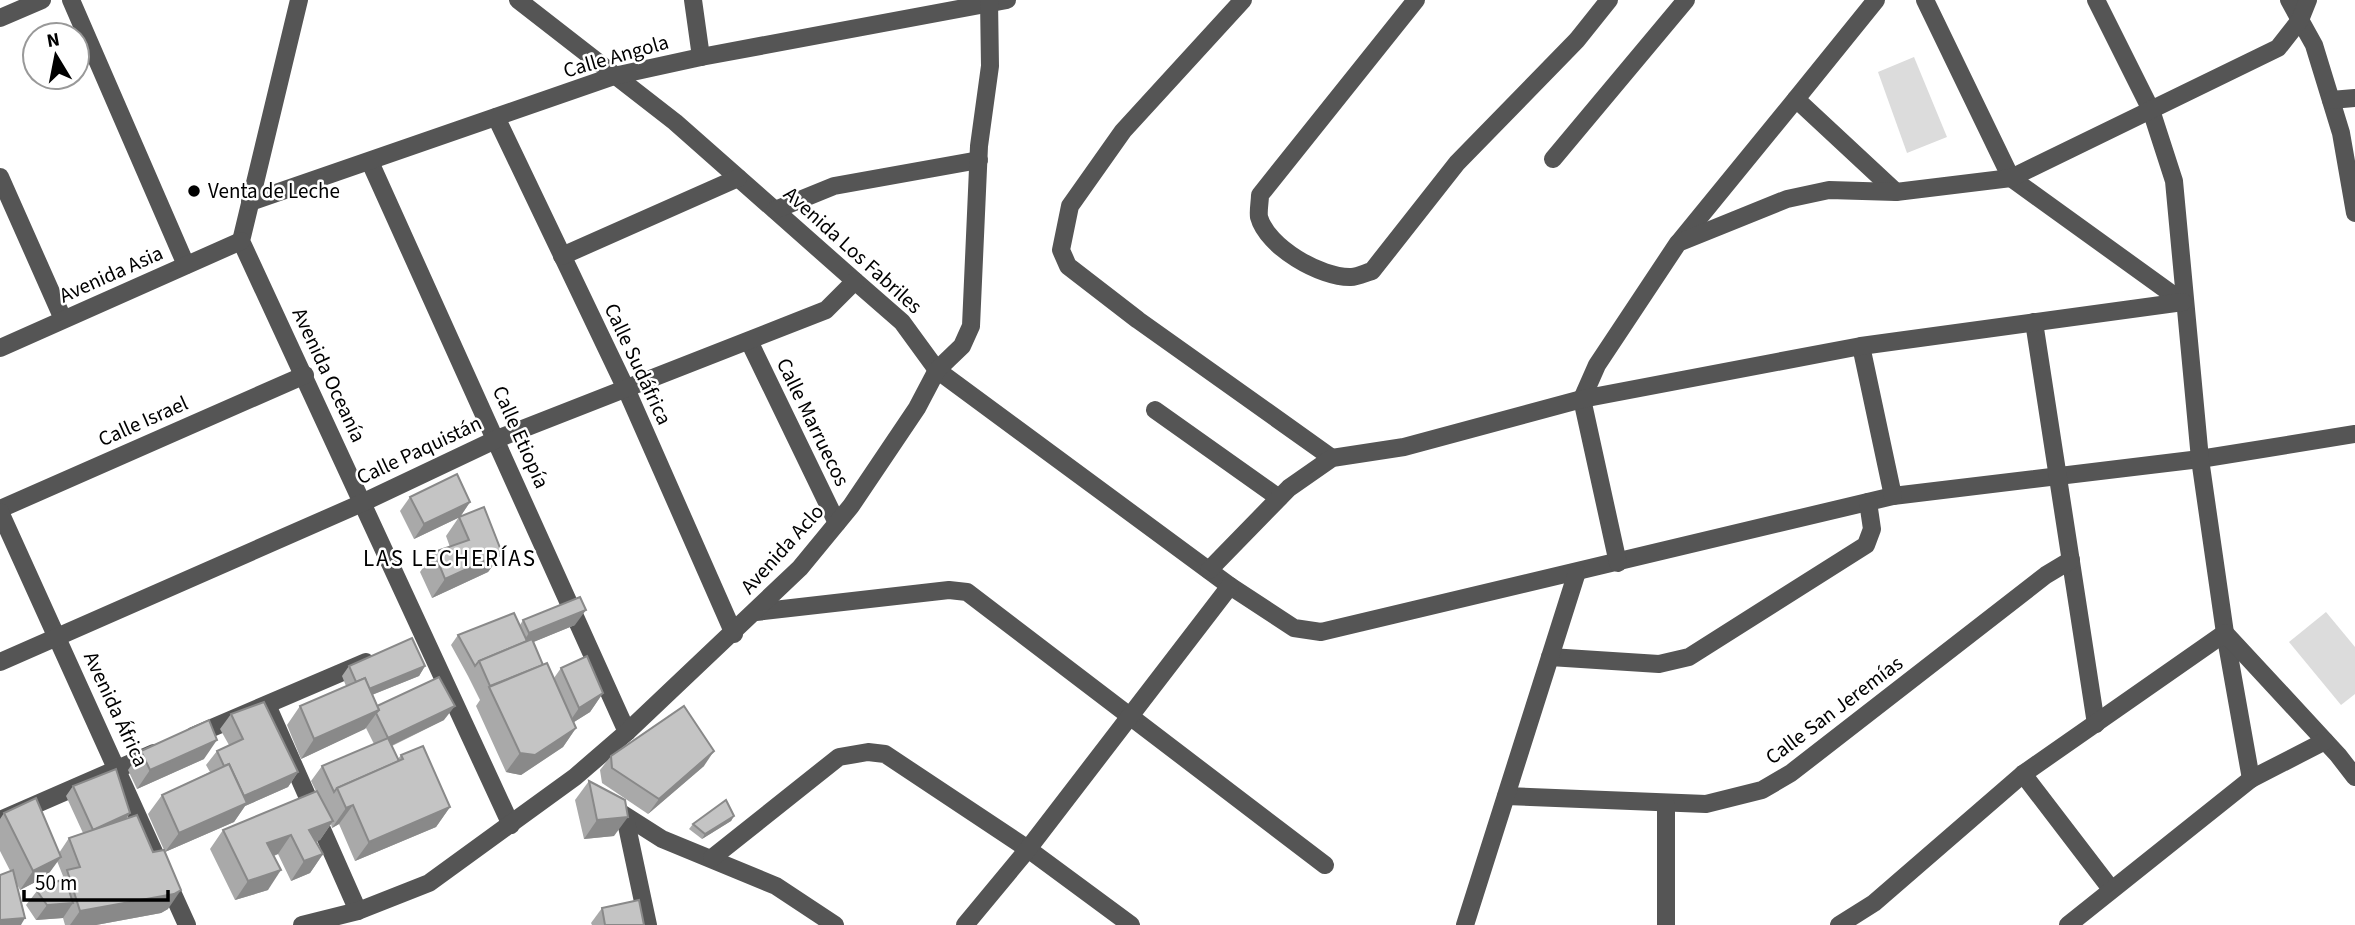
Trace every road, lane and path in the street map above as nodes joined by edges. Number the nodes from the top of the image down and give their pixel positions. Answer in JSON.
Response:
{"nodes":[{"id":1,"x":43,"y":0,"type":"edge"},
{"id":2,"x":71,"y":0,"type":"edge"},
{"id":3,"x":518,"y":0,"type":"edge"},
{"id":4,"x":693,"y":0,"type":"edge"},
{"id":5,"x":1244,"y":0,"type":"edge"},
{"id":6,"x":1416,"y":0,"type":"edge"},
{"id":7,"x":1609,"y":0,"type":"edge"},
{"id":8,"x":1686,"y":0,"type":"edge"},
{"id":9,"x":1876,"y":0,"type":"edge"},
{"id":10,"x":1925,"y":0,"type":"edge"},
{"id":11,"x":2096,"y":0,"type":"edge"},
{"id":12,"x":2289,"y":0,"type":"edge"},
{"id":13,"x":2308,"y":0,"type":"edge"},
{"id":14,"x":995,"y":1,"type":"edge"},
{"id":15,"x":296,"y":2,"type":"edge"},
{"id":16,"x":0,"y":19,"type":"edge"},
{"id":17,"x":2300,"y":20,"type":"junction"},
{"id":18,"x":701,"y":57,"type":"junction"},
{"id":19,"x":614,"y":76,"type":"junction"},
{"id":20,"x":2355,"y":98,"type":"edge"},
{"id":21,"x":1796,"y":99,"type":"junction"},
{"id":22,"x":2331,"y":100,"type":"junction"},
{"id":23,"x":2151,"y":110,"type":"junction"},
{"id":24,"x":496,"y":117,"type":"junction"},
{"id":25,"x":1553,"y":159,"type":"dead end"},
{"id":26,"x":979,"y":160,"type":"junction"},
{"id":27,"x":370,"y":162,"type":"junction"},
{"id":28,"x":0,"y":177,"type":"edge"},
{"id":29,"x":738,"y":178,"type":"junction"},
{"id":30,"x":2011,"y":178,"type":"junction"},
{"id":31,"x":1896,"y":192,"type":"junction"},
{"id":32,"x":250,"y":202,"type":"junction"},
{"id":33,"x":775,"y":210,"type":"junction"},
{"id":34,"x":2355,"y":213,"type":"edge"},
{"id":35,"x":241,"y":241,"type":"junction"},
{"id":36,"x":1678,"y":243,"type":"junction"},
{"id":37,"x":562,"y":256,"type":"junction"},
{"id":38,"x":186,"y":265,"type":"junction"},
{"id":39,"x":855,"y":281,"type":"junction"},
{"id":40,"x":2183,"y":302,"type":"junction"},
{"id":41,"x":63,"y":320,"type":"junction"},
{"id":42,"x":2034,"y":322,"type":"junction"},
{"id":43,"x":749,"y":341,"type":"junction"},
{"id":44,"x":1861,"y":346,"type":"junction"},
{"id":45,"x":0,"y":348,"type":"edge"},
{"id":46,"x":937,"y":370,"type":"junction"},
{"id":47,"x":305,"y":375,"type":"junction"},
{"id":48,"x":626,"y":391,"type":"junction"},
{"id":49,"x":1582,"y":399,"type":"junction"},
{"id":50,"x":1155,"y":410,"type":"dead end"},
{"id":51,"x":2355,"y":434,"type":"edge"},
{"id":52,"x":497,"y":439,"type":"junction"},
{"id":53,"x":1332,"y":458,"type":"junction"},
{"id":54,"x":2200,"y":459,"type":"junction"},
{"id":55,"x":2058,"y":477,"type":"junction"},
{"id":56,"x":1893,"y":496,"type":"junction"},
{"id":57,"x":1279,"y":498,"type":"junction"},
{"id":58,"x":1868,"y":502,"type":"junction"},
{"id":59,"x":362,"y":503,"type":"junction"},
{"id":60,"x":0,"y":510,"type":"edge"},
{"id":61,"x":837,"y":523,"type":"junction"},
{"id":62,"x":2071,"y":560,"type":"junction"},
{"id":63,"x":1618,"y":563,"type":"junction"},
{"id":64,"x":1209,"y":570,"type":"junction"},
{"id":65,"x":1577,"y":572,"type":"junction"},
{"id":66,"x":1230,"y":586,"type":"junction"},
{"id":67,"x":756,"y":612,"type":"junction"},
{"id":68,"x":2225,"y":633,"type":"junction"},
{"id":69,"x":734,"y":634,"type":"junction"},
{"id":70,"x":57,"y":638,"type":"junction"},
{"id":71,"x":388,"y":653,"type":"edge"},
{"id":72,"x":1550,"y":657,"type":"junction"},
{"id":73,"x":0,"y":662,"type":"edge"},
{"id":74,"x":267,"y":705,"type":"junction"},
{"id":75,"x":1130,"y":716,"type":"junction"},
{"id":76,"x":2095,"y":724,"type":"junction"},
{"id":77,"x":627,"y":732,"type":"junction"},
{"id":78,"x":2325,"y":741,"type":"junction"},
{"id":79,"x":118,"y":767,"type":"junction"},
{"id":80,"x":2023,"y":774,"type":"junction"},
{"id":81,"x":2355,"y":778,"type":"edge"},
{"id":82,"x":2251,"y":779,"type":"junction"},
{"id":83,"x":585,"y":786,"type":"junction"},
{"id":84,"x":1506,"y":796,"type":"junction"},
{"id":85,"x":1666,"y":805,"type":"junction"},
{"id":86,"x":625,"y":817,"type":"junction"},
{"id":87,"x":0,"y":820,"type":"edge"},
{"id":88,"x":511,"y":825,"type":"junction"},
{"id":89,"x":1028,"y":849,"type":"junction"},
{"id":90,"x":712,"y":858,"type":"junction"},
{"id":91,"x":1325,"y":865,"type":"dead end"},
{"id":92,"x":2111,"y":889,"type":"junction"},
{"id":93,"x":358,"y":911,"type":"junction"},
{"id":94,"x":826,"y":922,"type":"edge"},
{"id":95,"x":187,"y":925,"type":"edge"},
{"id":96,"x":302,"y":925,"type":"edge"},
{"id":97,"x":648,"y":925,"type":"edge"},
{"id":98,"x":965,"y":925,"type":"edge"},
{"id":99,"x":1131,"y":925,"type":"edge"},
{"id":100,"x":1465,"y":925,"type":"edge"},
{"id":101,"x":1665,"y":925,"type":"edge"},
{"id":102,"x":1839,"y":925,"type":"edge"},
{"id":103,"x":2068,"y":925,"type":"edge"}],
"edges":[{"from":1,"to":16,"type":"street"},
{"from":2,"to":38,"type":"street"},
{"from":3,"to":19,"type":"street","name":"Avenida Los Fabriles"},
{"from":4,"to":18,"type":"street"},
{"from":5,"to":53,"type":"street"},
{"from":6,"to":7,"type":"street"},
{"from":8,"to":25,"type":"street"},
{"from":9,"to":21,"type":"street"},
{"from":10,"to":30,"type":"street"},
{"from":11,"to":23,"type":"street"},
{"from":12,"to":17,"type":"street"},
{"from":13,"to":17,"type":"street"},
{"from":14,"to":18,"type":"street","name":"Calle Angola"},
{"from":14,"to":26,"type":"street","name":"Avenida Aclo"},
{"from":15,"to":32,"type":"street"},
{"from":17,"to":22,"type":"street"},
{"from":17,"to":23,"type":"street"},
{"from":18,"to":19,"type":"street","name":"Calle Angola"},
{"from":19,"to":24,"type":"street","name":"Calle Angola"},
{"from":19,"to":29,"type":"street","name":"Avenida Los Fabriles"},
{"from":20,"to":22,"type":"street"},
{"from":21,"to":31,"type":"street"},
{"from":21,"to":36,"type":"street"},
{"from":22,"to":34,"type":"street"},
{"from":23,"to":30,"type":"street"},
{"from":23,"to":40,"type":"street"},
{"from":24,"to":27,"type":"street","name":"Calle Angola"},
{"from":24,"to":37,"type":"street","name":"Calle Sudáfrica"},
{"from":26,"to":33,"type":"street"},
{"from":26,"to":46,"type":"street","name":"Avenida Aclo"},
{"from":27,"to":32,"type":"street","name":"Calle Angola"},
{"from":27,"to":52,"type":"street","name":"Calle Etiopía"},
{"from":28,"to":41,"type":"street"},
{"from":29,"to":33,"type":"street","name":"Avenida Los Fabriles"},
{"from":29,"to":37,"type":"street"},
{"from":30,"to":31,"type":"street"},
{"from":30,"to":40,"type":"street"},
{"from":31,"to":36,"type":"street"},
{"from":32,"to":35,"type":"street"},
{"from":33,"to":39,"type":"street","name":"Avenida Los Fabriles"},
{"from":35,"to":38,"type":"street","name":"Avenida Asia"},
{"from":35,"to":47,"type":"street","name":"Avenida Oceanía"},
{"from":36,"to":49,"type":"street"},
{"from":37,"to":48,"type":"street","name":"Calle Sudáfrica"},
{"from":38,"to":41,"type":"street","name":"Avenida Asia"},
{"from":39,"to":43,"type":"street","name":"Calle Paquistán"},
{"from":39,"to":46,"type":"street","name":"Avenida Los Fabriles"},
{"from":40,"to":42,"type":"street"},
{"from":40,"to":54,"type":"street"},
{"from":41,"to":45,"type":"street","name":"Avenida Asia"},
{"from":42,"to":44,"type":"street"},
{"from":42,"to":55,"type":"street"},
{"from":43,"to":48,"type":"street","name":"Calle Paquistán"},
{"from":43,"to":61,"type":"street","name":"Calle Marruecos"},
{"from":44,"to":49,"type":"street"},
{"from":44,"to":56,"type":"street"},
{"from":46,"to":61,"type":"street","name":"Avenida Aclo"},
{"from":46,"to":64,"type":"street","name":"Avenida Los Fabriles"},
{"from":47,"to":59,"type":"street","name":"Avenida Oceanía"},
{"from":47,"to":60,"type":"street","name":"Calle Israel"},
{"from":48,"to":52,"type":"street","name":"Calle Paquistán"},
{"from":48,"to":69,"type":"street","name":"Calle Sudáfrica"},
{"from":49,"to":53,"type":"street"},
{"from":49,"to":63,"type":"street"},
{"from":50,"to":57,"type":"street"},
{"from":51,"to":54,"type":"street"},
{"from":52,"to":59,"type":"street","name":"Calle Paquistán"},
{"from":52,"to":77,"type":"street","name":"Calle Etiopía"},
{"from":53,"to":57,"type":"street"},
{"from":54,"to":55,"type":"street"},
{"from":54,"to":68,"type":"street"},
{"from":55,"to":56,"type":"street"},
{"from":55,"to":62,"type":"street"},
{"from":56,"to":58,"type":"street"},
{"from":57,"to":64,"type":"street"},
{"from":58,"to":63,"type":"street"},
{"from":58,"to":72,"type":"street"},
{"from":59,"to":70,"type":"street","name":"Calle Paquistán"},
{"from":59,"to":88,"type":"street","name":"Avenida Oceanía"},
{"from":60,"to":70,"type":"street","name":"Avenida África"},
{"from":61,"to":67,"type":"street","name":"Avenida Aclo"},
{"from":62,"to":76,"type":"street"},
{"from":62,"to":85,"type":"street","name":"Calle San Jeremías"},
{"from":63,"to":65,"type":"street"},
{"from":64,"to":66,"type":"street","name":"Avenida Los Fabriles"},
{"from":65,"to":66,"type":"street","name":"Avenida Los Fabriles"},
{"from":65,"to":72,"type":"street"},
{"from":66,"to":75,"type":"street"},
{"from":67,"to":69,"type":"street","name":"Avenida Aclo"},
{"from":67,"to":75,"type":"street"},
{"from":68,"to":76,"type":"street"},
{"from":68,"to":78,"type":"street"},
{"from":68,"to":82,"type":"street"},
{"from":69,"to":77,"type":"street","name":"Avenida Aclo"},
{"from":70,"to":73,"type":"street","name":"Calle Paquistán"},
{"from":70,"to":79,"type":"street","name":"Avenida África"},
{"from":71,"to":74,"type":"street"},
{"from":72,"to":84,"type":"street"},
{"from":74,"to":79,"type":"street"},
{"from":74,"to":93,"type":"street"},
{"from":75,"to":89,"type":"street"},
{"from":75,"to":91,"type":"street"},
{"from":76,"to":80,"type":"street"},
{"from":77,"to":83,"type":"street","name":"Avenida Aclo"},
{"from":78,"to":81,"type":"street"},
{"from":78,"to":82,"type":"street"},
{"from":79,"to":87,"type":"street"},
{"from":79,"to":95,"type":"street","name":"Avenida África"},
{"from":80,"to":92,"type":"street"},
{"from":80,"to":102,"type":"street"},
{"from":82,"to":92,"type":"street"},
{"from":83,"to":86,"type":"street"},
{"from":83,"to":88,"type":"street","name":"Avenida Aclo"},
{"from":84,"to":85,"type":"street","name":"Calle San Jeremías"},
{"from":84,"to":100,"type":"street"},
{"from":85,"to":101,"type":"street"},
{"from":86,"to":90,"type":"street"},
{"from":86,"to":97,"type":"street"},
{"from":88,"to":93,"type":"street","name":"Avenida Aclo"},
{"from":89,"to":90,"type":"street"},
{"from":89,"to":98,"type":"street"},
{"from":89,"to":99,"type":"street"},
{"from":90,"to":94,"type":"street"},
{"from":92,"to":103,"type":"street"},
{"from":93,"to":96,"type":"street","name":"Avenida Aclo"}]}
